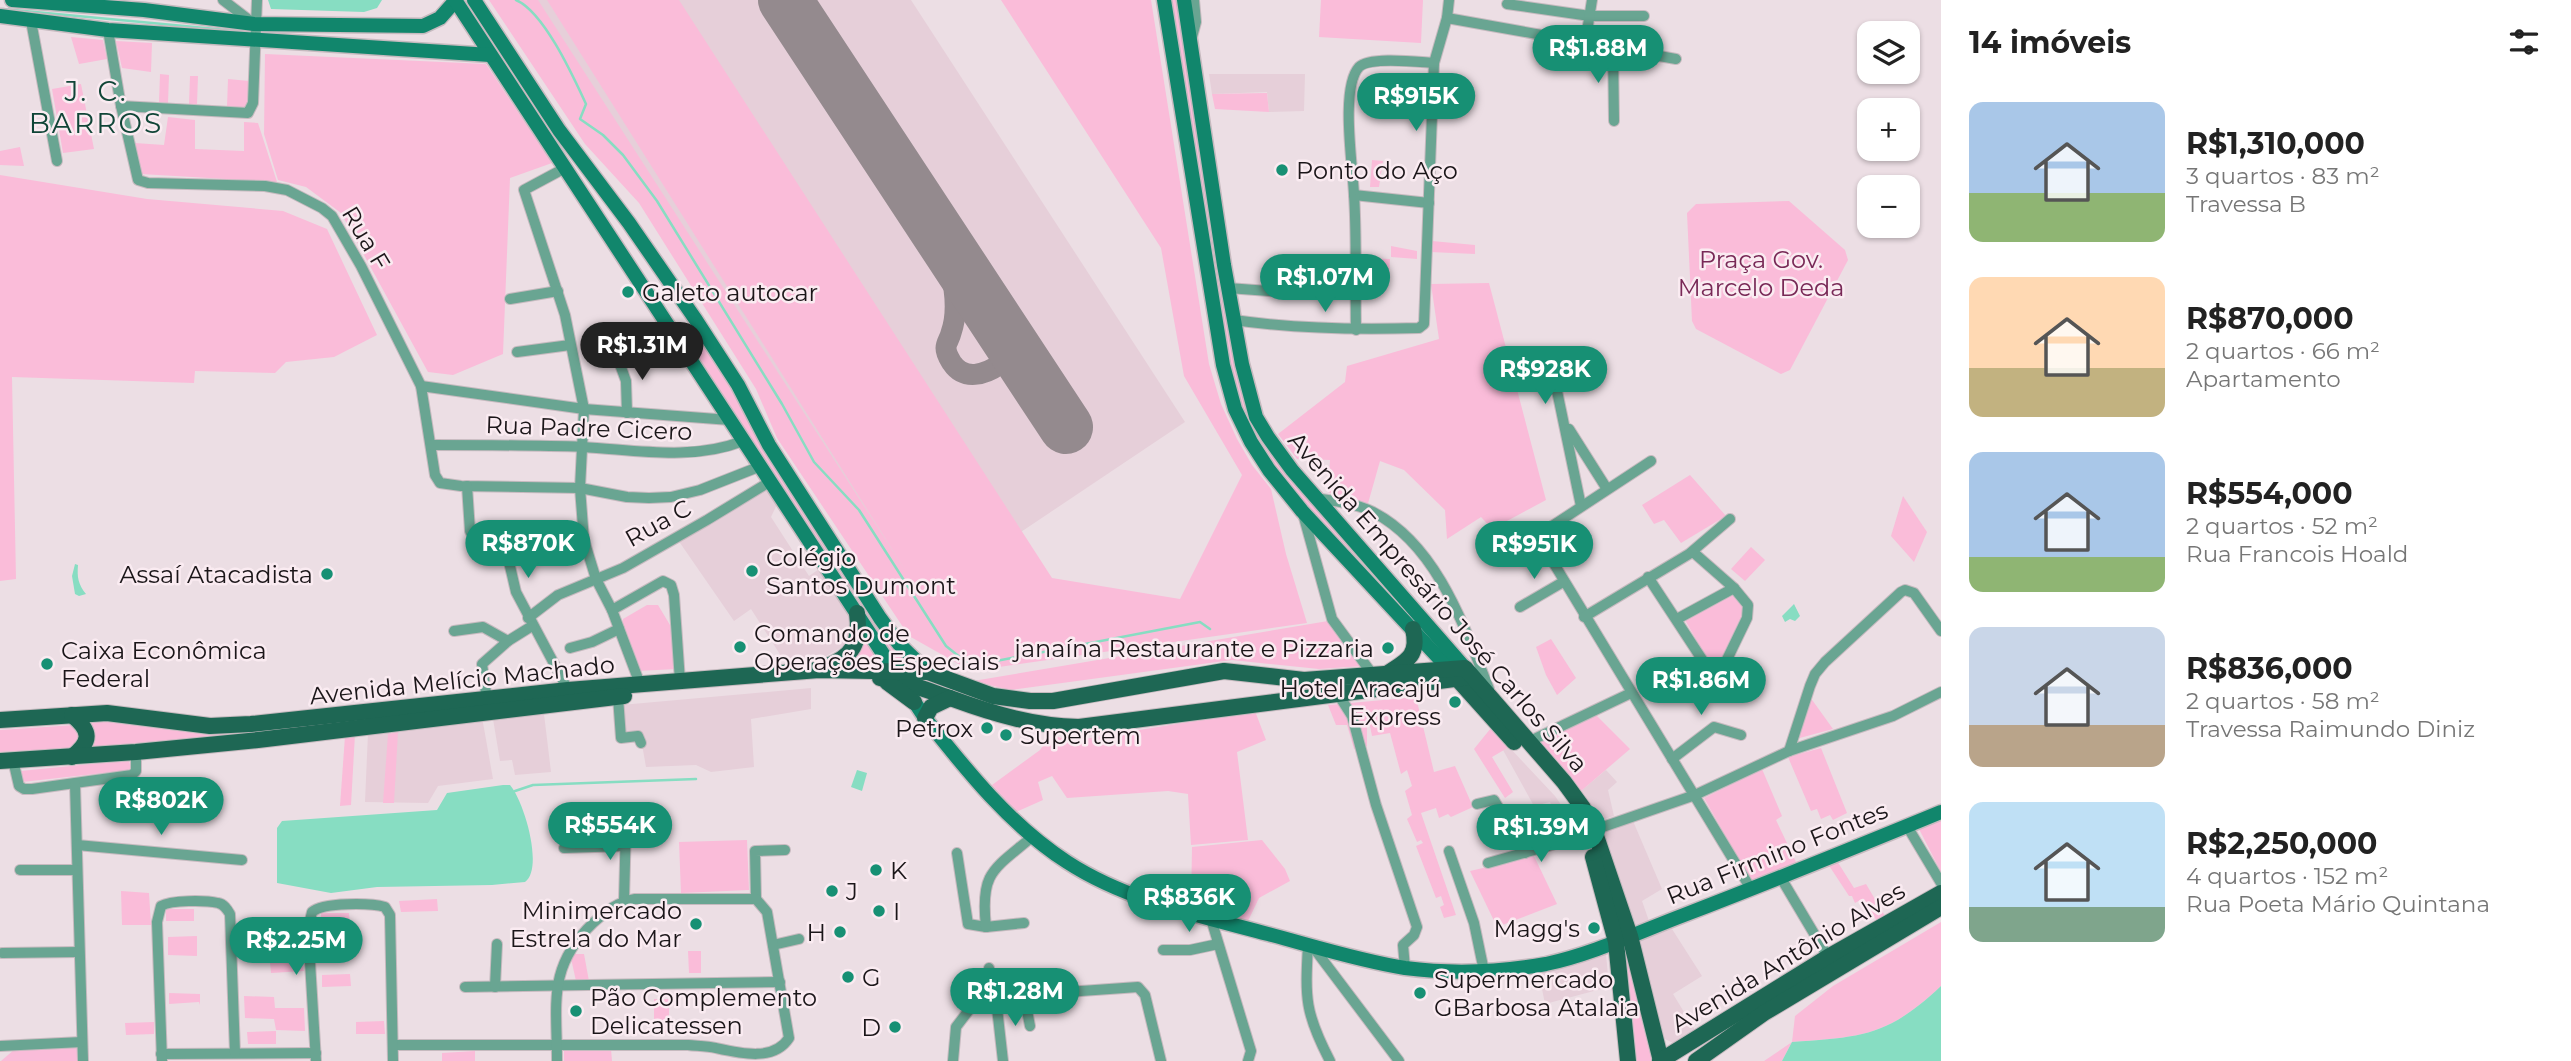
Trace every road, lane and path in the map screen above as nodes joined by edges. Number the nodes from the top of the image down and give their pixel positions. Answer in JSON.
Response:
{"nodes":[{"id":1,"x":12,"y":0,"type":"edge"},
{"id":2,"x":223,"y":0,"type":"edge"},
{"id":3,"x":257,"y":0,"type":"edge"},
{"id":4,"x":455,"y":0,"type":"edge"},
{"id":5,"x":474,"y":0,"type":"edge"},
{"id":6,"x":1164,"y":0,"type":"edge"},
{"id":7,"x":1184,"y":0,"type":"edge"},
{"id":8,"x":1194,"y":0,"type":"edge"},
{"id":9,"x":1450,"y":0,"type":"edge"},
{"id":10,"x":1592,"y":0,"type":"edge"},
{"id":11,"x":1507,"y":4,"type":"dead end"},
{"id":12,"x":139,"y":5,"type":"edge"},
{"id":13,"x":0,"y":16,"type":"edge"},
{"id":14,"x":1590,"y":16,"type":"junction"},
{"id":15,"x":1644,"y":16,"type":"dead end"},
{"id":16,"x":1447,"y":18,"type":"junction"},
{"id":17,"x":31,"y":21,"type":"junction"},
{"id":18,"x":254,"y":24,"type":"junction"},
{"id":19,"x":107,"y":30,"type":"junction"},
{"id":20,"x":254,"y":40,"type":"junction"},
{"id":21,"x":1190,"y":41,"type":"junction"},
{"id":22,"x":1585,"y":44,"type":"junction"},
{"id":23,"x":1613,"y":48,"type":"junction"},
{"id":24,"x":490,"y":55,"type":"junction"},
{"id":25,"x":1676,"y":59,"type":"dead end"},
{"id":26,"x":1434,"y":63,"type":"junction"},
{"id":27,"x":121,"y":106,"type":"junction"},
{"id":28,"x":1614,"y":121,"type":"dead end"},
{"id":29,"x":57,"y":161,"type":"dead end"},
{"id":30,"x":565,"y":168,"type":"junction"},
{"id":31,"x":1354,"y":195,"type":"junction"},
{"id":32,"x":1429,"y":204,"type":"junction"},
{"id":33,"x":1228,"y":288,"type":"junction"},
{"id":34,"x":558,"y":291,"type":"junction"},
{"id":35,"x":677,"y":293,"type":"junction"},
{"id":36,"x":1298,"y":293,"type":"dead end"},
{"id":37,"x":510,"y":299,"type":"dead end"},
{"id":38,"x":657,"y":307,"type":"junction"},
{"id":39,"x":696,"y":320,"type":"junction"},
{"id":40,"x":1234,"y":320,"type":"junction"},
{"id":41,"x":672,"y":329,"type":"junction"},
{"id":42,"x":1356,"y":330,"type":"junction"},
{"id":43,"x":627,"y":344,"type":"dead end"},
{"id":44,"x":570,"y":345,"type":"junction"},
{"id":45,"x":517,"y":352,"type":"dead end"},
{"id":46,"x":618,"y":359,"type":"dead end"},
{"id":47,"x":1536,"y":381,"type":"dead end"},
{"id":48,"x":421,"y":386,"type":"junction"},
{"id":49,"x":584,"y":409,"type":"junction"},
{"id":50,"x":627,"y":413,"type":"junction"},
{"id":51,"x":730,"y":421,"type":"junction"},
{"id":52,"x":1565,"y":422,"type":"junction"},
{"id":53,"x":743,"y":441,"type":"junction"},
{"id":54,"x":432,"y":445,"type":"junction"},
{"id":55,"x":581,"y":447,"type":"junction"},
{"id":56,"x":1651,"y":461,"type":"dead end"},
{"id":57,"x":761,"y":466,"type":"junction"},
{"id":58,"x":771,"y":481,"type":"junction"},
{"id":59,"x":467,"y":486,"type":"junction"},
{"id":60,"x":580,"y":488,"type":"junction"},
{"id":61,"x":1607,"y":489,"type":"junction"},
{"id":62,"x":1315,"y":498,"type":"junction"},
{"id":63,"x":1581,"y":506,"type":"junction"},
{"id":64,"x":1302,"y":511,"type":"junction"},
{"id":65,"x":1730,"y":519,"type":"dead end"},
{"id":66,"x":584,"y":540,"type":"junction"},
{"id":67,"x":1693,"y":552,"type":"junction"},
{"id":68,"x":509,"y":562,"type":"junction"},
{"id":69,"x":1648,"y":577,"type":"junction"},
{"id":70,"x":596,"y":579,"type":"junction"},
{"id":71,"x":1563,"y":582,"type":"junction"},
{"id":72,"x":1734,"y":588,"type":"junction"},
{"id":73,"x":1520,"y":607,"type":"dead end"},
{"id":74,"x":612,"y":610,"type":"junction"},
{"id":75,"x":857,"y":613,"type":"junction"},
{"id":76,"x":1584,"y":617,"type":"junction"},
{"id":77,"x":1677,"y":620,"type":"junction"},
{"id":78,"x":530,"y":622,"type":"junction"},
{"id":79,"x":619,"y":629,"type":"junction"},
{"id":80,"x":1413,"y":629,"type":"junction"},
{"id":81,"x":454,"y":631,"type":"dead end"},
{"id":82,"x":1941,"y":631,"type":"edge"},
{"id":83,"x":508,"y":641,"type":"junction"},
{"id":84,"x":569,"y":648,"type":"dead end"},
{"id":85,"x":818,"y":670,"type":"junction"},
{"id":86,"x":928,"y":673,"type":"junction"},
{"id":87,"x":1461,"y":673,"type":"junction"},
{"id":88,"x":1379,"y":674,"type":"junction"},
{"id":89,"x":892,"y":677,"type":"junction"},
{"id":90,"x":680,"y":681,"type":"junction"},
{"id":91,"x":639,"y":684,"type":"junction"},
{"id":92,"x":1130,"y":687,"type":"junction"},
{"id":93,"x":568,"y":690,"type":"junction"},
{"id":94,"x":1361,"y":691,"type":"junction"},
{"id":95,"x":1941,"y":692,"type":"edge"},
{"id":96,"x":1094,"y":693,"type":"junction"},
{"id":97,"x":1631,"y":693,"type":"junction"},
{"id":98,"x":1338,"y":694,"type":"junction"},
{"id":99,"x":618,"y":697,"type":"junction"},
{"id":100,"x":950,"y":698,"type":"junction"},
{"id":101,"x":487,"y":699,"type":"junction"},
{"id":102,"x":914,"y":702,"type":"joint"},
{"id":103,"x":1494,"y":702,"type":"junction"},
{"id":104,"x":72,"y":715,"type":"junction"},
{"id":105,"x":1352,"y":716,"type":"junction"},
{"id":106,"x":925,"y":718,"type":"junction"},
{"id":107,"x":1137,"y":718,"type":"junction"},
{"id":108,"x":0,"y":720,"type":"edge"},
{"id":109,"x":1099,"y":723,"type":"junction"},
{"id":110,"x":1741,"y":735,"type":"dead end"},
{"id":111,"x":641,"y":743,"type":"dead end"},
{"id":112,"x":1528,"y":743,"type":"junction"},
{"id":113,"x":1789,"y":751,"type":"junction"},
{"id":114,"x":136,"y":752,"type":"junction"},
{"id":115,"x":72,"y":757,"type":"junction"},
{"id":116,"x":1672,"y":759,"type":"junction"},
{"id":117,"x":6,"y":760,"type":"edge"},
{"id":118,"x":75,"y":784,"type":"junction"},
{"id":119,"x":1695,"y":794,"type":"junction"},
{"id":120,"x":1477,"y":804,"type":"dead end"},
{"id":121,"x":1941,"y":812,"type":"edge"},
{"id":122,"x":626,"y":823,"type":"dead end"},
{"id":123,"x":1907,"y":826,"type":"junction"},
{"id":124,"x":1590,"y":833,"type":"junction"},
{"id":125,"x":1032,"y":837,"type":"junction"},
{"id":126,"x":77,"y":845,"type":"junction"},
{"id":127,"x":625,"y":846,"type":"junction"},
{"id":128,"x":564,"y":848,"type":"dead end"},
{"id":129,"x":785,"y":850,"type":"dead end"},
{"id":130,"x":1449,"y":851,"type":"dead end"},
{"id":131,"x":957,"y":853,"type":"dead end"},
{"id":132,"x":1525,"y":853,"type":"junction"},
{"id":133,"x":242,"y":860,"type":"dead end"},
{"id":134,"x":1488,"y":863,"type":"dead end"},
{"id":135,"x":20,"y":870,"type":"dead end"},
{"id":136,"x":77,"y":870,"type":"junction"},
{"id":137,"x":1781,"y":878,"type":"junction"},
{"id":138,"x":1941,"y":883,"type":"edge"},
{"id":139,"x":1751,"y":889,"type":"junction"},
{"id":140,"x":1941,"y":893,"type":"edge"},
{"id":141,"x":756,"y":899,"type":"junction"},
{"id":142,"x":624,"y":901,"type":"junction"},
{"id":143,"x":1941,"y":907,"type":"edge"},
{"id":144,"x":1211,"y":919,"type":"junction"},
{"id":145,"x":1024,"y":923,"type":"dead end"},
{"id":146,"x":986,"y":927,"type":"junction"},
{"id":147,"x":799,"y":939,"type":"dead end"},
{"id":148,"x":1623,"y":939,"type":"junction"},
{"id":149,"x":497,"y":944,"type":"dead end"},
{"id":150,"x":1218,"y":944,"type":"junction"},
{"id":151,"x":773,"y":945,"type":"junction"},
{"id":152,"x":1310,"y":946,"type":"junction"},
{"id":153,"x":1163,"y":950,"type":"dead end"},
{"id":154,"x":79,"y":952,"type":"junction"},
{"id":155,"x":2,"y":953,"type":"edge"},
{"id":156,"x":1829,"y":957,"type":"junction"},
{"id":157,"x":989,"y":968,"type":"dead end"},
{"id":158,"x":1405,"y":968,"type":"junction"},
{"id":159,"x":1484,"y":971,"type":"junction"},
{"id":160,"x":780,"y":982,"type":"junction"},
{"id":161,"x":465,"y":987,"type":"dead end"},
{"id":162,"x":495,"y":987,"type":"junction"},
{"id":163,"x":556,"y":987,"type":"junction"},
{"id":164,"x":1024,"y":995,"type":"junction"},
{"id":165,"x":994,"y":999,"type":"junction"},
{"id":166,"x":1030,"y":1026,"type":"dead end"},
{"id":167,"x":82,"y":1042,"type":"junction"},
{"id":168,"x":393,"y":1045,"type":"junction"},
{"id":169,"x":557,"y":1045,"type":"junction"},
{"id":170,"x":0,"y":1046,"type":"edge"},
{"id":171,"x":235,"y":1053,"type":"junction"},
{"id":172,"x":161,"y":1057,"type":"edge"},
{"id":173,"x":316,"y":1057,"type":"edge"},
{"id":174,"x":1250,"y":1058,"type":"edge"},
{"id":175,"x":83,"y":1061,"type":"edge"},
{"id":176,"x":393,"y":1061,"type":"edge"},
{"id":177,"x":557,"y":1061,"type":"edge"},
{"id":178,"x":953,"y":1061,"type":"edge"},
{"id":179,"x":1003,"y":1061,"type":"edge"},
{"id":180,"x":1160,"y":1061,"type":"edge"},
{"id":181,"x":1330,"y":1061,"type":"edge"},
{"id":182,"x":1399,"y":1061,"type":"edge"},
{"id":183,"x":1628,"y":1061,"type":"edge"},
{"id":184,"x":1660,"y":1061,"type":"edge"},
{"id":185,"x":1696,"y":1061,"type":"edge"}],
"edges":[{"from":1,"to":12,"type":"main road"},
{"from":2,"to":18,"type":"street"},
{"from":3,"to":18,"type":"street"},
{"from":4,"to":18,"type":"main road"},
{"from":4,"to":24,"type":"main road"},
{"from":5,"to":35,"type":"main road"},
{"from":6,"to":64,"type":"main road","name":"Avenida Empresário José Carlos Silva"},
{"from":7,"to":21,"type":"main road","name":"Avenida Empresário José Carlos Silva"},
{"from":8,"to":21,"type":"street"},
{"from":9,"to":16,"type":"street"},
{"from":10,"to":14,"type":"street"},
{"from":11,"to":14,"type":"street"},
{"from":12,"to":18,"type":"main road"},
{"from":13,"to":17,"type":"main road"},
{"from":14,"to":15,"type":"street"},
{"from":14,"to":22,"type":"street"},
{"from":16,"to":22,"type":"street"},
{"from":16,"to":26,"type":"street"},
{"from":17,"to":19,"type":"main road"},
{"from":17,"to":29,"type":"street"},
{"from":18,"to":20,"type":"street"},
{"from":19,"to":20,"type":"main road"},
{"from":19,"to":27,"type":"street"},
{"from":20,"to":24,"type":"main road"},
{"from":20,"to":27,"type":"street"},
{"from":21,"to":33,"type":"main road","name":"Avenida Empresário José Carlos Silva"},
{"from":22,"to":23,"type":"street"},
{"from":23,"to":25,"type":"street"},
{"from":23,"to":28,"type":"street"},
{"from":24,"to":30,"type":"main road"},
{"from":26,"to":31,"type":"street"},
{"from":26,"to":32,"type":"street"},
{"from":27,"to":48,"type":"street","name":"Rua F"},
{"from":30,"to":34,"type":"street"},
{"from":30,"to":38,"type":"main road"},
{"from":31,"to":32,"type":"street"},
{"from":31,"to":42,"type":"street"},
{"from":32,"to":42,"type":"street"},
{"from":33,"to":36,"type":"street"},
{"from":33,"to":40,"type":"main road","name":"Avenida Empresário José Carlos Silva"},
{"from":34,"to":37,"type":"street"},
{"from":34,"to":44,"type":"street"},
{"from":35,"to":38,"type":"main road"},
{"from":35,"to":39,"type":"main road"},
{"from":38,"to":41,"type":"main road"},
{"from":39,"to":41,"type":"main road"},
{"from":39,"to":86,"type":"main road"},
{"from":40,"to":42,"type":"street"},
{"from":40,"to":62,"type":"main road","name":"Avenida Empresário José Carlos Silva"},
{"from":41,"to":43,"type":"street"},
{"from":41,"to":51,"type":"main road"},
{"from":44,"to":45,"type":"street"},
{"from":44,"to":49,"type":"street"},
{"from":46,"to":50,"type":"street"},
{"from":47,"to":52,"type":"street"},
{"from":48,"to":49,"type":"street"},
{"from":48,"to":54,"type":"street","name":"Rua F"},
{"from":49,"to":50,"type":"street"},
{"from":49,"to":55,"type":"street"},
{"from":50,"to":51,"type":"street"},
{"from":51,"to":53,"type":"main road"},
{"from":52,"to":61,"type":"street"},
{"from":52,"to":63,"type":"street"},
{"from":53,"to":55,"type":"street","name":"Rua Padre Cicero"},
{"from":53,"to":57,"type":"main road"},
{"from":54,"to":55,"type":"street","name":"Rua Padre Cicero"},
{"from":54,"to":59,"type":"street","name":"Rua F"},
{"from":55,"to":60,"type":"street"},
{"from":56,"to":61,"type":"street"},
{"from":57,"to":58,"type":"main road"},
{"from":57,"to":60,"type":"street"},
{"from":58,"to":70,"type":"street","name":"Rua C"},
{"from":58,"to":75,"type":"main road"},
{"from":59,"to":60,"type":"street"},
{"from":59,"to":68,"type":"street"},
{"from":60,"to":66,"type":"street"},
{"from":61,"to":63,"type":"street"},
{"from":62,"to":87,"type":"main road","name":"Avenida Empresário José Carlos Silva"},
{"from":62,"to":103,"type":"street"},
{"from":63,"to":71,"type":"street"},
{"from":64,"to":80,"type":"main road","name":"Avenida Empresário José Carlos Silva"},
{"from":64,"to":88,"type":"street"},
{"from":65,"to":67,"type":"street"},
{"from":66,"to":68,"type":"street"},
{"from":66,"to":70,"type":"street"},
{"from":67,"to":69,"type":"street"},
{"from":67,"to":72,"type":"street"},
{"from":68,"to":78,"type":"street"},
{"from":69,"to":76,"type":"street"},
{"from":69,"to":77,"type":"street"},
{"from":70,"to":74,"type":"street"},
{"from":70,"to":78,"type":"street","name":"Rua C"},
{"from":71,"to":73,"type":"street"},
{"from":71,"to":76,"type":"street"},
{"from":72,"to":77,"type":"street"},
{"from":72,"to":77,"type":"street"},
{"from":74,"to":79,"type":"street"},
{"from":74,"to":90,"type":"street"},
{"from":75,"to":85,"type":"main road"},
{"from":75,"to":89,"type":"main road"},
{"from":76,"to":97,"type":"street"},
{"from":78,"to":83,"type":"street","name":"Rua C"},
{"from":78,"to":93,"type":"street"},
{"from":79,"to":84,"type":"street"},
{"from":79,"to":91,"type":"street"},
{"from":80,"to":87,"type":"main road","name":"Avenida Empresário José Carlos Silva"},
{"from":80,"to":88,"type":"main road"},
{"from":81,"to":83,"type":"street"},
{"from":82,"to":113,"type":"street"},
{"from":83,"to":101,"type":"street","name":"Rua C"},
{"from":85,"to":89,"type":"main road","name":"Avenida Melício Machado"},
{"from":85,"to":90,"type":"main road","name":"Avenida Melício Machado"},
{"from":86,"to":89,"type":"main road","name":"Avenida Melício Machado"},
{"from":86,"to":96,"type":"main road","name":"Avenida Melício Machado"},
{"from":87,"to":88,"type":"main road","name":"Avenida Melício Machado"},
{"from":87,"to":94,"type":"main road"},
{"from":87,"to":103,"type":"main road","name":"Avenida Empresário José Carlos Silva"},
{"from":87,"to":124,"type":"main road","name":"Avenida Empresário José Carlos Silva"},
{"from":88,"to":92,"type":"main road","name":"Avenida Melício Machado"},
{"from":89,"to":99,"type":"main road","name":"Avenida Melício Machado"},
{"from":89,"to":100,"type":"main road"},
{"from":89,"to":102,"type":"main road"},
{"from":90,"to":91,"type":"main road","name":"Avenida Melício Machado"},
{"from":91,"to":93,"type":"main road","name":"Avenida Melício Machado"},
{"from":92,"to":96,"type":"main road","name":"Avenida Melício Machado"},
{"from":92,"to":107,"type":"main road"},
{"from":93,"to":101,"type":"main road","name":"Avenida Melício Machado"},
{"from":94,"to":98,"type":"main road"},
{"from":94,"to":105,"type":"street"},
{"from":95,"to":113,"type":"street"},
{"from":96,"to":109,"type":"main road"},
{"from":97,"to":112,"type":"street"},
{"from":97,"to":116,"type":"street"},
{"from":98,"to":105,"type":"street"},
{"from":98,"to":107,"type":"main road"},
{"from":99,"to":111,"type":"street"},
{"from":99,"to":114,"type":"main road","name":"Avenida Melício Machado"},
{"from":100,"to":106,"type":"main road"},
{"from":100,"to":109,"type":"main road"},
{"from":101,"to":104,"type":"main road","name":"Avenida Melício Machado"},
{"from":102,"to":106,"type":"main road","name":"Rua Firmino Fontes"},
{"from":103,"to":112,"type":"main road","name":"Avenida Empresário José Carlos Silva"},
{"from":104,"to":108,"type":"main road","name":"Avenida Melício Machado"},
{"from":104,"to":115,"type":"main road"},
{"from":105,"to":158,"type":"street"},
{"from":106,"to":125,"type":"main road","name":"Rua Firmino Fontes"},
{"from":107,"to":109,"type":"main road"},
{"from":110,"to":116,"type":"street"},
{"from":112,"to":124,"type":"main road","name":"Avenida Empresário José Carlos Silva"},
{"from":113,"to":119,"type":"street"},
{"from":114,"to":115,"type":"main road","name":"Avenida Melício Machado"},
{"from":114,"to":118,"type":"street"},
{"from":115,"to":117,"type":"main road","name":"Avenida Melício Machado"},
{"from":116,"to":119,"type":"street"},
{"from":117,"to":118,"type":"street"},
{"from":118,"to":126,"type":"street"},
{"from":119,"to":124,"type":"street"},
{"from":119,"to":139,"type":"street"},
{"from":120,"to":132,"type":"street"},
{"from":121,"to":123,"type":"main road","name":"Rua Firmino Fontes"},
{"from":122,"to":127,"type":"street"},
{"from":123,"to":137,"type":"main road","name":"Rua Firmino Fontes"},
{"from":123,"to":138,"type":"street"},
{"from":124,"to":132,"type":"street"},
{"from":124,"to":148,"type":"main road","name":"Avenida Empresário José Carlos Silva"},
{"from":125,"to":144,"type":"main road","name":"Rua Firmino Fontes"},
{"from":125,"to":146,"type":"street"},
{"from":126,"to":133,"type":"street"},
{"from":126,"to":136,"type":"street"},
{"from":127,"to":128,"type":"street"},
{"from":127,"to":142,"type":"street"},
{"from":129,"to":141,"type":"street"},
{"from":130,"to":159,"type":"street"},
{"from":131,"to":146,"type":"street"},
{"from":132,"to":134,"type":"street"},
{"from":135,"to":136,"type":"street"},
{"from":136,"to":154,"type":"street"},
{"from":137,"to":139,"type":"main road","name":"Rua Firmino Fontes"},
{"from":137,"to":156,"type":"street"},
{"from":139,"to":148,"type":"main road","name":"Rua Firmino Fontes"},
{"from":140,"to":156,"type":"main road","name":"Avenida Antônio Alves"},
{"from":141,"to":142,"type":"street"},
{"from":141,"to":151,"type":"street"},
{"from":142,"to":163,"type":"street"},
{"from":143,"to":185,"type":"main road","name":"Avenida Antônio Alves"},
{"from":144,"to":150,"type":"street"},
{"from":144,"to":152,"type":"main road","name":"Rua Firmino Fontes"},
{"from":145,"to":146,"type":"street"},
{"from":147,"to":151,"type":"street"},
{"from":148,"to":159,"type":"main road","name":"Rua Firmino Fontes"},
{"from":148,"to":183,"type":"main road","name":"Avenida Empresário José Carlos Silva"},
{"from":148,"to":184,"type":"main road","name":"Avenida Empresário José Carlos Silva"},
{"from":149,"to":162,"type":"street"},
{"from":150,"to":153,"type":"street"},
{"from":150,"to":174,"type":"street"},
{"from":151,"to":160,"type":"street"},
{"from":152,"to":158,"type":"main road","name":"Rua Firmino Fontes"},
{"from":152,"to":181,"type":"street"},
{"from":152,"to":182,"type":"street"},
{"from":154,"to":155,"type":"street"},
{"from":154,"to":167,"type":"street"},
{"from":156,"to":184,"type":"main road","name":"Avenida Antônio Alves"},
{"from":157,"to":165,"type":"street"},
{"from":158,"to":159,"type":"main road","name":"Rua Firmino Fontes"},
{"from":160,"to":163,"type":"street"},
{"from":160,"to":169,"type":"street"},
{"from":161,"to":162,"type":"street"},
{"from":162,"to":163,"type":"street"},
{"from":163,"to":169,"type":"street"},
{"from":164,"to":165,"type":"street"},
{"from":164,"to":166,"type":"street"},
{"from":164,"to":180,"type":"street"},
{"from":165,"to":178,"type":"street"},
{"from":165,"to":179,"type":"street"},
{"from":167,"to":170,"type":"street"},
{"from":167,"to":175,"type":"street"},
{"from":168,"to":169,"type":"street"},
{"from":168,"to":173,"type":"street"},
{"from":168,"to":176,"type":"street"},
{"from":169,"to":177,"type":"street"},
{"from":171,"to":172,"type":"street"},
{"from":171,"to":172,"type":"street"},
{"from":171,"to":173,"type":"street"}]}
